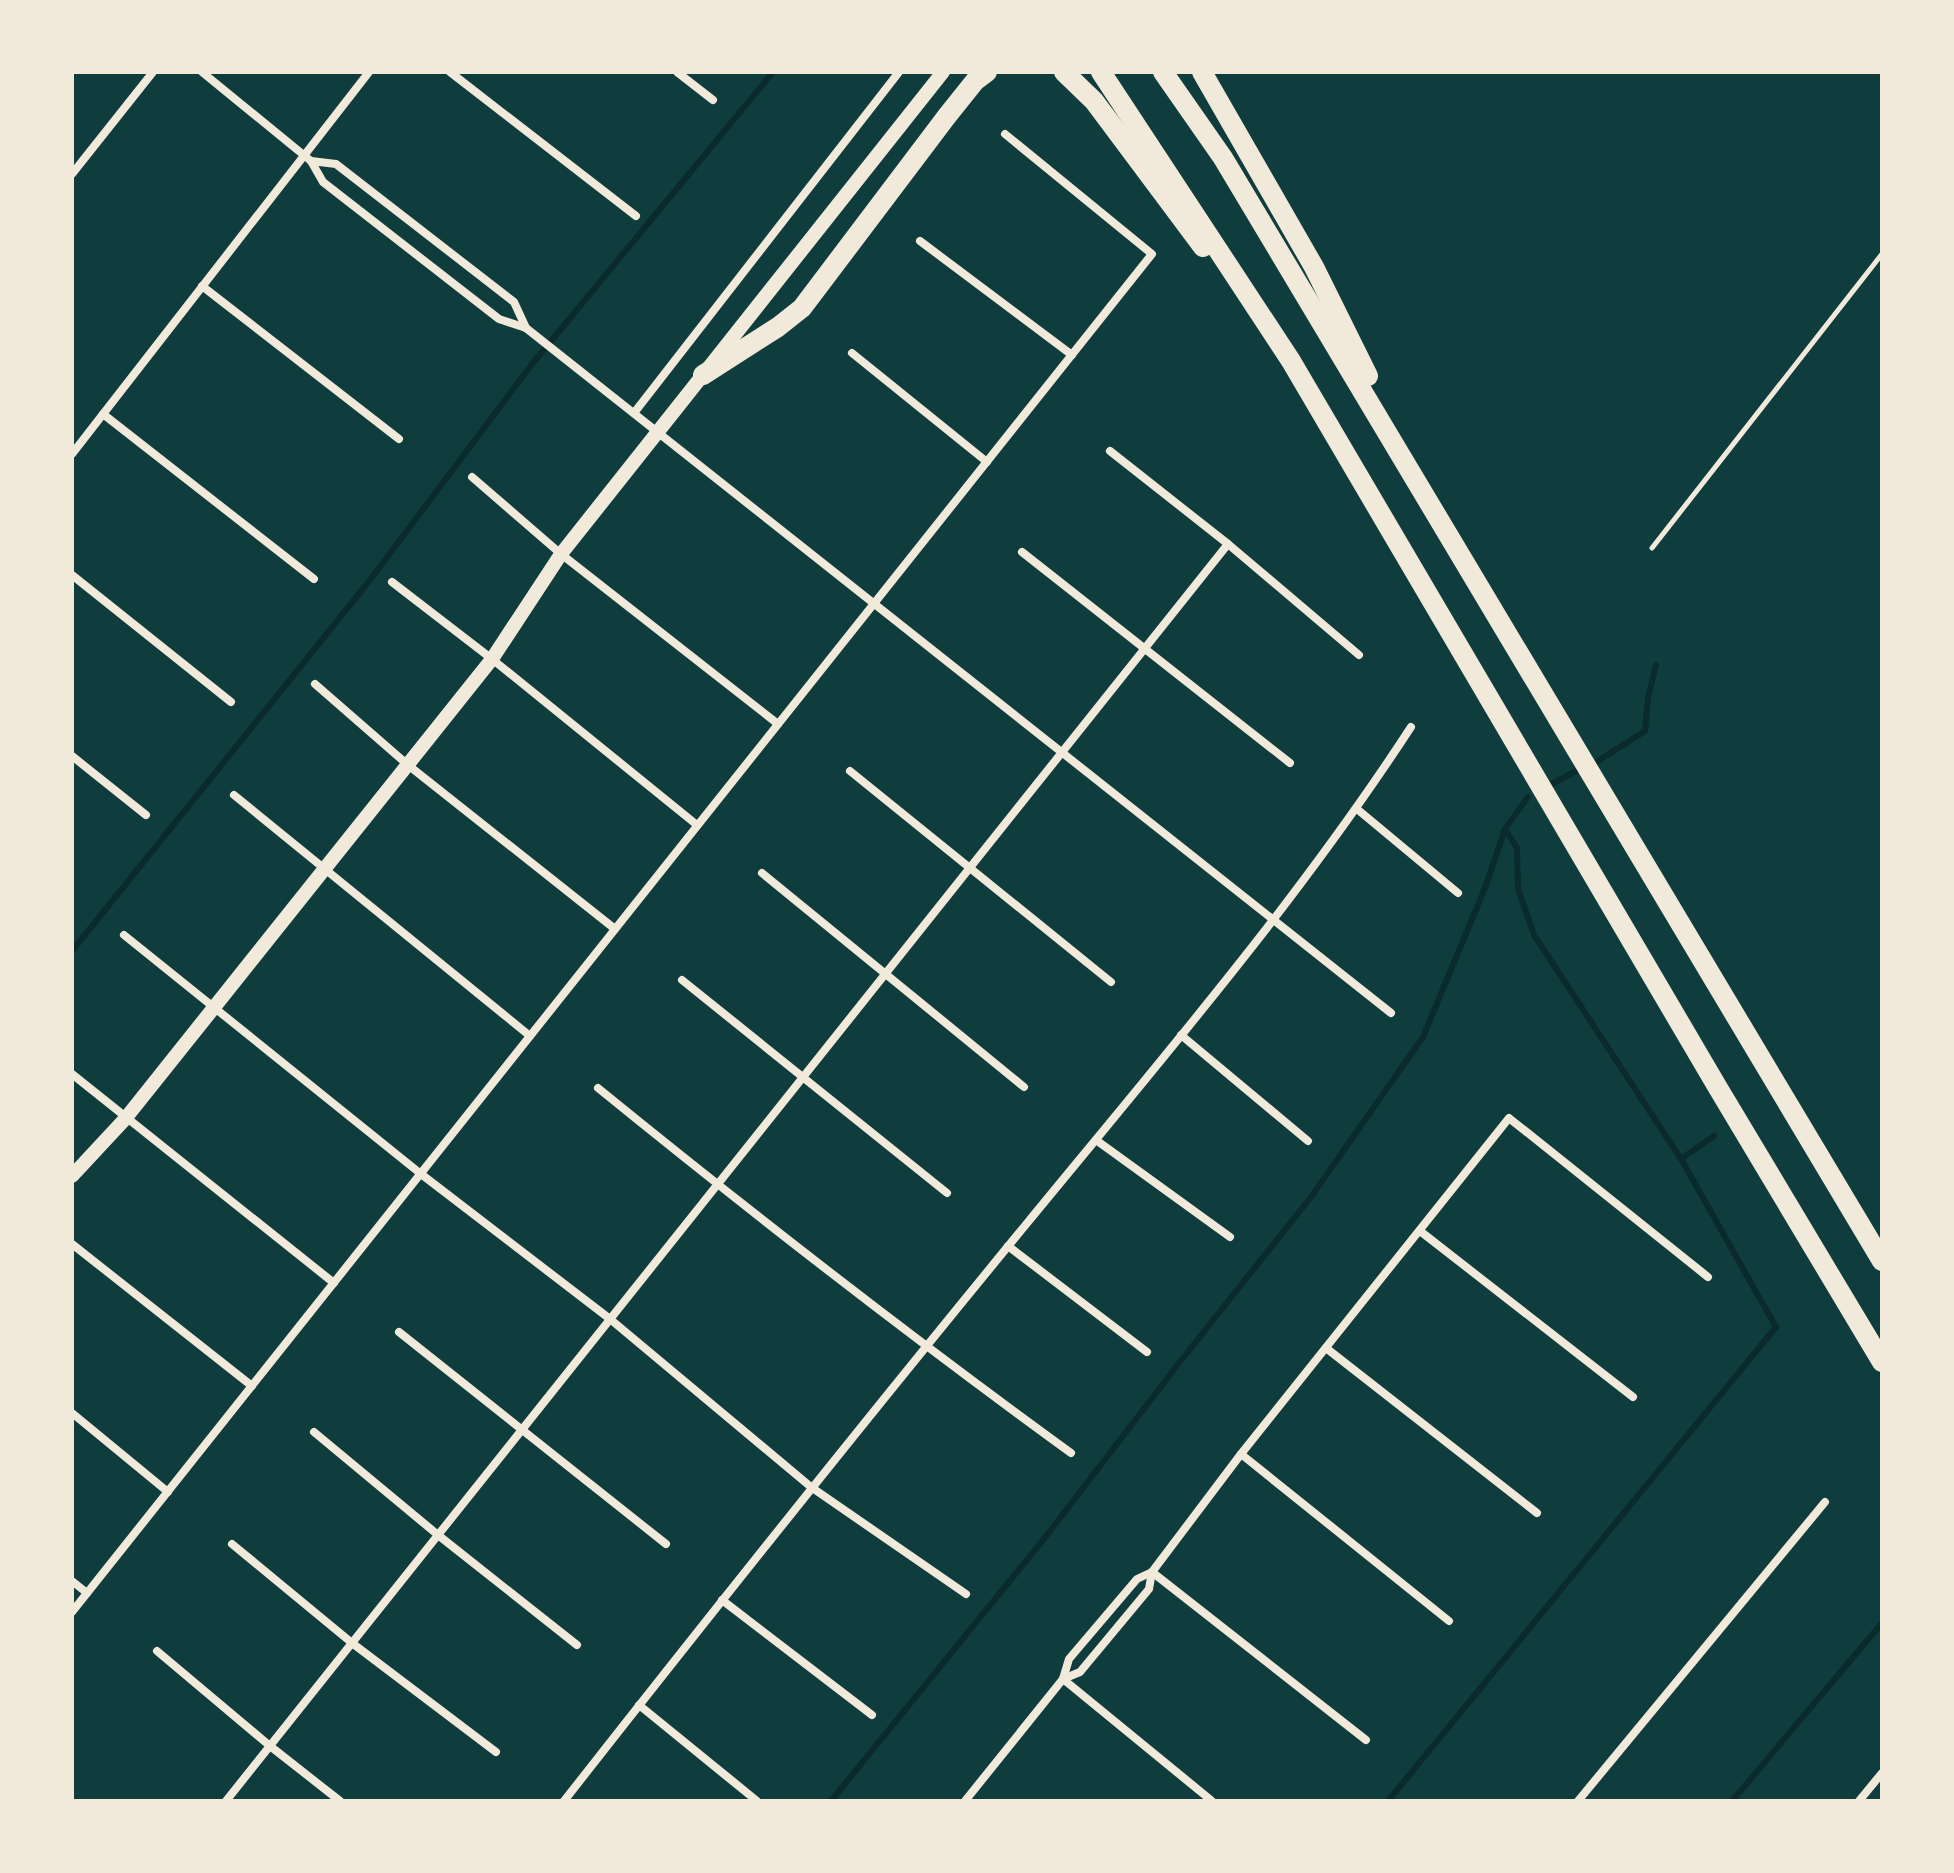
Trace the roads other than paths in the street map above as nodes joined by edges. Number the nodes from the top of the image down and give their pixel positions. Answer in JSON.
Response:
{"nodes":[{"id":1,"x":153,"y":72,"type":"edge"},
{"id":2,"x":202,"y":72,"type":"edge"},
{"id":3,"x":369,"y":72,"type":"edge"},
{"id":4,"x":450,"y":72,"type":"edge"},
{"id":5,"x":677,"y":72,"type":"edge"},
{"id":6,"x":899,"y":72,"type":"edge"},
{"id":7,"x":943,"y":72,"type":"edge"},
{"id":8,"x":987,"y":72,"type":"edge"},
{"id":9,"x":1064,"y":72,"type":"edge"},
{"id":10,"x":1101,"y":72,"type":"edge"},
{"id":11,"x":1163,"y":72,"type":"edge"},
{"id":12,"x":1174,"y":72,"type":"edge"},
{"id":13,"x":1202,"y":72,"type":"edge"},
{"id":14,"x":713,"y":100,"type":"dead end"},
{"id":15,"x":1005,"y":134,"type":"dead end"},
{"id":16,"x":308,"y":158,"type":"junction"},
{"id":17,"x":1223,"y":158,"type":"junction"},
{"id":18,"x":72,"y":174,"type":"edge"},
{"id":19,"x":636,"y":216,"type":"dead end"},
{"id":20,"x":430,"y":238,"type":"junction"},
{"id":21,"x":920,"y":241,"type":"dead end"},
{"id":22,"x":417,"y":254,"type":"junction"},
{"id":23,"x":1882,"y":254,"type":"edge"},
{"id":24,"x":202,"y":286,"type":"junction"},
{"id":25,"x":526,"y":328,"type":"junction"},
{"id":26,"x":852,"y":353,"type":"dead end"},
{"id":27,"x":1072,"y":355,"type":"junction"},
{"id":28,"x":1291,"y":361,"type":"junction"},
{"id":29,"x":703,"y":375,"type":"junction"},
{"id":30,"x":634,"y":413,"type":"junction"},
{"id":31,"x":103,"y":414,"type":"junction"},
{"id":32,"x":658,"y":432,"type":"junction"},
{"id":33,"x":399,"y":439,"type":"dead end"},
{"id":34,"x":1110,"y":451,"type":"dead end"},
{"id":35,"x":72,"y":454,"type":"edge"},
{"id":36,"x":987,"y":462,"type":"junction"},
{"id":37,"x":472,"y":477,"type":"dead end"},
{"id":38,"x":1432,"y":505,"type":"junction"},
{"id":39,"x":1228,"y":544,"type":"junction"},
{"id":40,"x":1652,"y":548,"type":"dead end"},
{"id":41,"x":1022,"y":552,"type":"dead end"},
{"id":42,"x":561,"y":554,"type":"junction"},
{"id":43,"x":72,"y":575,"type":"edge"},
{"id":44,"x":314,"y":579,"type":"dead end"},
{"id":45,"x":392,"y":582,"type":"dead end"},
{"id":46,"x":874,"y":604,"type":"junction"},
{"id":47,"x":1144,"y":650,"type":"junction"},
{"id":48,"x":1359,"y":655,"type":"dead end"},
{"id":49,"x":492,"y":659,"type":"junction"},
{"id":50,"x":315,"y":684,"type":"dead end"},
{"id":51,"x":231,"y":702,"type":"dead end"},
{"id":52,"x":778,"y":724,"type":"junction"},
{"id":53,"x":1411,"y":727,"type":"dead end"},
{"id":54,"x":1062,"y":753,"type":"junction"},
{"id":55,"x":72,"y":756,"type":"edge"},
{"id":56,"x":1290,"y":763,"type":"dead end"},
{"id":57,"x":408,"y":765,"type":"junction"},
{"id":58,"x":850,"y":771,"type":"dead end"},
{"id":59,"x":234,"y":795,"type":"dead end"},
{"id":60,"x":1357,"y":809,"type":"junction"},
{"id":61,"x":146,"y":815,"type":"dead end"},
{"id":62,"x":697,"y":825,"type":"junction"},
{"id":63,"x":325,"y":869,"type":"junction"},
{"id":64,"x":970,"y":869,"type":"junction"},
{"id":65,"x":762,"y":873,"type":"dead end"},
{"id":66,"x":1458,"y":893,"type":"dead end"},
{"id":67,"x":1273,"y":920,"type":"junction"},
{"id":68,"x":615,"y":929,"type":"junction"},
{"id":69,"x":124,"y":935,"type":"dead end"},
{"id":70,"x":887,"y":973,"type":"junction"},
{"id":71,"x":682,"y":980,"type":"dead end"},
{"id":72,"x":1111,"y":982,"type":"dead end"},
{"id":73,"x":213,"y":1008,"type":"junction"},
{"id":74,"x":1391,"y":1013,"type":"dead end"},
{"id":75,"x":1181,"y":1035,"type":"junction"},
{"id":76,"x":530,"y":1036,"type":"junction"},
{"id":77,"x":72,"y":1074,"type":"edge"},
{"id":78,"x":804,"y":1077,"type":"junction"},
{"id":79,"x":1024,"y":1087,"type":"dead end"},
{"id":80,"x":598,"y":1088,"type":"dead end"},
{"id":81,"x":125,"y":1119,"type":"junction"},
{"id":82,"x":1096,"y":1140,"type":"junction"},
{"id":83,"x":1308,"y":1141,"type":"dead end"},
{"id":84,"x":421,"y":1174,"type":"junction"},
{"id":85,"x":72,"y":1176,"type":"edge"},
{"id":86,"x":717,"y":1185,"type":"junction"},
{"id":87,"x":947,"y":1193,"type":"dead end"},
{"id":88,"x":1420,"y":1231,"type":"junction"},
{"id":89,"x":1230,"y":1237,"type":"dead end"},
{"id":90,"x":72,"y":1244,"type":"edge"},
{"id":91,"x":1008,"y":1246,"type":"junction"},
{"id":92,"x":1882,"y":1261,"type":"edge"},
{"id":93,"x":1708,"y":1277,"type":"dead end"},
{"id":94,"x":334,"y":1283,"type":"junction"},
{"id":95,"x":610,"y":1319,"type":"junction"},
{"id":96,"x":399,"y":1332,"type":"dead end"},
{"id":97,"x":925,"y":1348,"type":"junction"},
{"id":98,"x":1326,"y":1348,"type":"junction"},
{"id":99,"x":1147,"y":1352,"type":"dead end"},
{"id":100,"x":1882,"y":1362,"type":"edge"},
{"id":101,"x":252,"y":1386,"type":"junction"},
{"id":102,"x":1633,"y":1397,"type":"dead end"},
{"id":103,"x":72,"y":1413,"type":"edge"},
{"id":104,"x":522,"y":1430,"type":"junction"},
{"id":105,"x":314,"y":1432,"type":"dead end"},
{"id":106,"x":1071,"y":1453,"type":"dead end"},
{"id":107,"x":1241,"y":1454,"type":"junction"},
{"id":108,"x":811,"y":1487,"type":"junction"},
{"id":109,"x":168,"y":1492,"type":"junction"},
{"id":110,"x":1825,"y":1502,"type":"dead end"},
{"id":111,"x":1537,"y":1513,"type":"dead end"},
{"id":112,"x":438,"y":1535,"type":"junction"},
{"id":113,"x":232,"y":1544,"type":"dead end"},
{"id":114,"x":666,"y":1544,"type":"dead end"},
{"id":115,"x":1152,"y":1572,"type":"junction"},
{"id":116,"x":72,"y":1581,"type":"edge"},
{"id":117,"x":87,"y":1593,"type":"junction"},
{"id":118,"x":966,"y":1594,"type":"dead end"},
{"id":119,"x":722,"y":1600,"type":"junction"},
{"id":120,"x":72,"y":1612,"type":"edge"},
{"id":121,"x":1449,"y":1621,"type":"dead end"},
{"id":122,"x":352,"y":1643,"type":"junction"},
{"id":123,"x":577,"y":1645,"type":"dead end"},
{"id":124,"x":157,"y":1651,"type":"dead end"},
{"id":125,"x":1063,"y":1679,"type":"junction"},
{"id":126,"x":639,"y":1705,"type":"junction"},
{"id":127,"x":872,"y":1715,"type":"dead end"},
{"id":128,"x":1366,"y":1740,"type":"dead end"},
{"id":129,"x":270,"y":1746,"type":"junction"},
{"id":130,"x":496,"y":1752,"type":"dead end"},
{"id":131,"x":1882,"y":1773,"type":"edge"},
{"id":132,"x":970,"y":1799,"type":"edge"},
{"id":133,"x":226,"y":1801,"type":"edge"},
{"id":134,"x":340,"y":1801,"type":"edge"},
{"id":135,"x":564,"y":1801,"type":"edge"},
{"id":136,"x":757,"y":1801,"type":"edge"},
{"id":137,"x":1212,"y":1801,"type":"edge"},
{"id":138,"x":1578,"y":1801,"type":"edge"},
{"id":139,"x":1859,"y":1801,"type":"edge"}],
"edges":[{"from":1,"to":18,"type":"street"},
{"from":2,"to":16,"type":"street"},
{"from":3,"to":16,"type":"street"},
{"from":4,"to":19,"type":"street"},
{"from":5,"to":14,"type":"street"},
{"from":6,"to":30,"type":"street"},
{"from":7,"to":29,"type":"street"},
{"from":8,"to":29,"type":"highway"},
{"from":9,"to":28,"type":"highway"},
{"from":10,"to":28,"type":"highway"},
{"from":11,"to":17,"type":"highway"},
{"from":12,"to":17,"type":"highway"},
{"from":13,"to":38,"type":"highway"},
{"from":15,"to":27,"type":"street"},
{"from":16,"to":20,"type":"street"},
{"from":16,"to":22,"type":"street"},
{"from":16,"to":24,"type":"street"},
{"from":17,"to":38,"type":"highway"},
{"from":20,"to":22,"type":"street"},
{"from":20,"to":25,"type":"street"},
{"from":21,"to":27,"type":"street"},
{"from":22,"to":25,"type":"street"},
{"from":23,"to":40,"type":"lane"},
{"from":24,"to":31,"type":"street"},
{"from":24,"to":33,"type":"street"},
{"from":25,"to":30,"type":"street"},
{"from":26,"to":36,"type":"street"},
{"from":27,"to":36,"type":"street"},
{"from":28,"to":100,"type":"highway"},
{"from":29,"to":32,"type":"street"},
{"from":30,"to":32,"type":"street"},
{"from":31,"to":35,"type":"street"},
{"from":31,"to":44,"type":"street"},
{"from":32,"to":42,"type":"street"},
{"from":32,"to":46,"type":"street"},
{"from":34,"to":39,"type":"street"},
{"from":36,"to":46,"type":"street"},
{"from":37,"to":42,"type":"street"},
{"from":38,"to":92,"type":"highway"},
{"from":39,"to":47,"type":"street"},
{"from":39,"to":48,"type":"street"},
{"from":41,"to":47,"type":"street"},
{"from":42,"to":49,"type":"street"},
{"from":42,"to":52,"type":"street"},
{"from":43,"to":51,"type":"street"},
{"from":45,"to":49,"type":"street"},
{"from":46,"to":52,"type":"street"},
{"from":46,"to":54,"type":"street"},
{"from":47,"to":54,"type":"street"},
{"from":47,"to":56,"type":"street"},
{"from":49,"to":57,"type":"street"},
{"from":49,"to":62,"type":"street"},
{"from":50,"to":57,"type":"street"},
{"from":52,"to":62,"type":"street"},
{"from":53,"to":60,"type":"street"},
{"from":54,"to":64,"type":"street"},
{"from":54,"to":67,"type":"street"},
{"from":55,"to":61,"type":"street"},
{"from":57,"to":63,"type":"street"},
{"from":57,"to":68,"type":"street"},
{"from":58,"to":64,"type":"street"},
{"from":59,"to":63,"type":"street"},
{"from":60,"to":66,"type":"street"},
{"from":60,"to":67,"type":"street"},
{"from":62,"to":68,"type":"street"},
{"from":63,"to":73,"type":"street"},
{"from":63,"to":76,"type":"street"},
{"from":64,"to":70,"type":"street"},
{"from":64,"to":72,"type":"street"},
{"from":65,"to":70,"type":"street"},
{"from":67,"to":74,"type":"street"},
{"from":67,"to":75,"type":"street"},
{"from":68,"to":76,"type":"street"},
{"from":69,"to":73,"type":"street"},
{"from":70,"to":78,"type":"street"},
{"from":70,"to":79,"type":"street"},
{"from":71,"to":78,"type":"street"},
{"from":73,"to":81,"type":"street"},
{"from":73,"to":84,"type":"street"},
{"from":75,"to":82,"type":"street"},
{"from":75,"to":83,"type":"street"},
{"from":76,"to":84,"type":"street"},
{"from":77,"to":81,"type":"street"},
{"from":78,"to":86,"type":"street"},
{"from":78,"to":87,"type":"street"},
{"from":80,"to":86,"type":"street"},
{"from":81,"to":85,"type":"street"},
{"from":81,"to":94,"type":"street"},
{"from":82,"to":89,"type":"street"},
{"from":82,"to":91,"type":"street"},
{"from":84,"to":94,"type":"street"},
{"from":84,"to":95,"type":"street"},
{"from":86,"to":95,"type":"street"},
{"from":86,"to":97,"type":"street"},
{"from":88,"to":93,"type":"street"},
{"from":88,"to":98,"type":"street"},
{"from":88,"to":102,"type":"street"},
{"from":90,"to":101,"type":"street"},
{"from":91,"to":97,"type":"street"},
{"from":91,"to":99,"type":"street"},
{"from":94,"to":101,"type":"street"},
{"from":95,"to":104,"type":"street"},
{"from":95,"to":108,"type":"street"},
{"from":96,"to":104,"type":"street"},
{"from":97,"to":106,"type":"street"},
{"from":97,"to":108,"type":"street"},
{"from":98,"to":107,"type":"street"},
{"from":98,"to":111,"type":"street"},
{"from":101,"to":109,"type":"street"},
{"from":103,"to":109,"type":"street"},
{"from":104,"to":112,"type":"street"},
{"from":104,"to":114,"type":"street"},
{"from":105,"to":112,"type":"street"},
{"from":107,"to":115,"type":"street"},
{"from":107,"to":121,"type":"street"},
{"from":108,"to":118,"type":"street"},
{"from":108,"to":119,"type":"street"},
{"from":109,"to":117,"type":"street"},
{"from":110,"to":138,"type":"street"},
{"from":112,"to":122,"type":"street"},
{"from":112,"to":123,"type":"street"},
{"from":113,"to":122,"type":"street"},
{"from":115,"to":125,"type":"street"},
{"from":115,"to":125,"type":"street"},
{"from":115,"to":128,"type":"street"},
{"from":116,"to":117,"type":"street"},
{"from":117,"to":120,"type":"street"},
{"from":119,"to":126,"type":"street"},
{"from":119,"to":127,"type":"street"},
{"from":122,"to":129,"type":"street"},
{"from":122,"to":130,"type":"street"},
{"from":124,"to":129,"type":"street"},
{"from":125,"to":132,"type":"street"},
{"from":125,"to":137,"type":"street"},
{"from":126,"to":135,"type":"street"},
{"from":126,"to":136,"type":"street"},
{"from":129,"to":133,"type":"street"},
{"from":129,"to":134,"type":"street"},
{"from":131,"to":139,"type":"street"}]}
